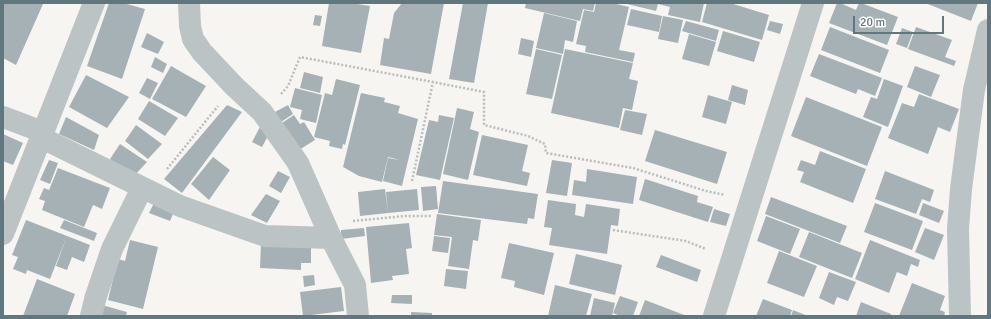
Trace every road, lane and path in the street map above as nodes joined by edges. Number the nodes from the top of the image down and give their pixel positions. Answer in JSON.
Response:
{"nodes":[{"id":1,"x":94,"y":3,"type":"edge"},
{"id":2,"x":189,"y":3,"type":"edge"},
{"id":3,"x":813,"y":3,"type":"edge"},
{"id":4,"x":988,"y":30,"type":"edge"},
{"id":5,"x":433,"y":82,"type":"junction"},
{"id":6,"x":234,"y":86,"type":"junction"},
{"id":7,"x":262,"y":112,"type":"junction"},
{"id":8,"x":3,"y":117,"type":"edge"},
{"id":9,"x":42,"y":134,"type":"junction"},
{"id":10,"x":412,"y":181,"type":"dead end"},
{"id":11,"x":146,"y":190,"type":"junction"},
{"id":12,"x":751,"y":201,"type":"junction"},
{"id":13,"x":432,"y":216,"type":"dead end"},
{"id":14,"x":613,"y":230,"type":"dead end"},
{"id":15,"x":327,"y":231,"type":"junction"},
{"id":16,"x":3,"y":234,"type":"edge"},
{"id":17,"x":732,"y":258,"type":"junction"},
{"id":18,"x":91,"y":316,"type":"edge"},
{"id":19,"x":358,"y":316,"type":"edge"},
{"id":20,"x":714,"y":316,"type":"edge"},
{"id":21,"x":960,"y":316,"type":"edge"}],
"edges":[{"from":1,"to":9,"type":"street"},
{"from":2,"to":6,"type":"street"},
{"from":3,"to":12,"type":"street"},
{"from":4,"to":21,"type":"street"},
{"from":5,"to":7,"type":"path"},
{"from":5,"to":10,"type":"path"},
{"from":5,"to":12,"type":"path"},
{"from":6,"to":7,"type":"street"},
{"from":6,"to":11,"type":"path"},
{"from":7,"to":15,"type":"street"},
{"from":8,"to":9,"type":"street"},
{"from":9,"to":11,"type":"street"},
{"from":9,"to":16,"type":"street"},
{"from":11,"to":15,"type":"street"},
{"from":11,"to":18,"type":"street"},
{"from":12,"to":17,"type":"street"},
{"from":13,"to":15,"type":"path"},
{"from":14,"to":17,"type":"path"},
{"from":15,"to":19,"type":"street"},
{"from":17,"to":20,"type":"street"}]}
